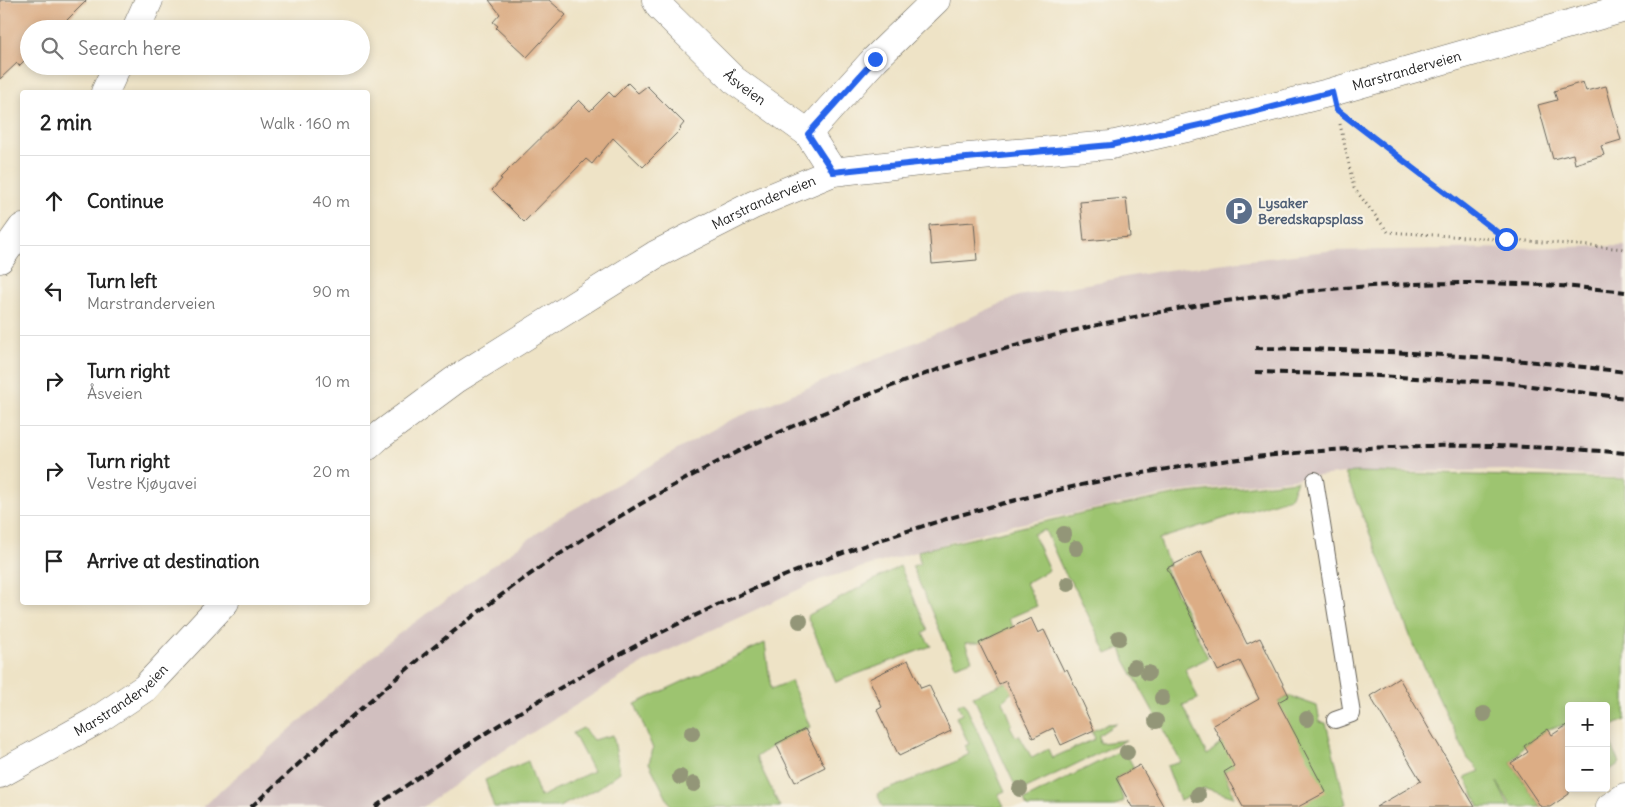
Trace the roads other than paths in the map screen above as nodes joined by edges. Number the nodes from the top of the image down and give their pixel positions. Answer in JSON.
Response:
{"nodes":[{"id":1,"x":149,"y":0,"type":"edge"},
{"id":2,"x":656,"y":0,"type":"edge"},
{"id":3,"x":936,"y":0,"type":"edge"},
{"id":4,"x":1625,"y":8,"type":"edge"},
{"id":5,"x":140,"y":20,"type":"edge"},
{"id":6,"x":114,"y":75,"type":"edge"},
{"id":7,"x":106,"y":90,"type":"edge"},
{"id":8,"x":808,"y":134,"type":"junction"},
{"id":9,"x":833,"y":172,"type":"junction"},
{"id":10,"x":20,"y":231,"type":"edge"},
{"id":11,"x":0,"y":259,"type":"edge"},
{"id":12,"x":370,"y":444,"type":"edge"},
{"id":13,"x":1315,"y":480,"type":"dead end"},
{"id":14,"x":222,"y":605,"type":"edge"},
{"id":15,"x":1335,"y":720,"type":"dead end"},
{"id":16,"x":0,"y":774,"type":"edge"},
{"id":17,"x":1625,"y":797,"type":"edge"},
{"id":18,"x":1610,"y":807,"type":"edge"}],
"edges":[{"from":1,"to":5,"type":"street"},
{"from":2,"to":8,"type":"street","name":"Åsveien"},
{"from":3,"to":8,"type":"street"},
{"from":4,"to":9,"type":"street","name":"Marstranderveien"},
{"from":6,"to":7,"type":"street"},
{"from":8,"to":9,"type":"street","name":"Åsveien"},
{"from":9,"to":12,"type":"street","name":"Marstranderveien"},
{"from":10,"to":11,"type":"street"},
{"from":13,"to":15,"type":"lane"},
{"from":14,"to":16,"type":"street","name":"Marstranderveien"},
{"from":17,"to":18,"type":"street"}]}
